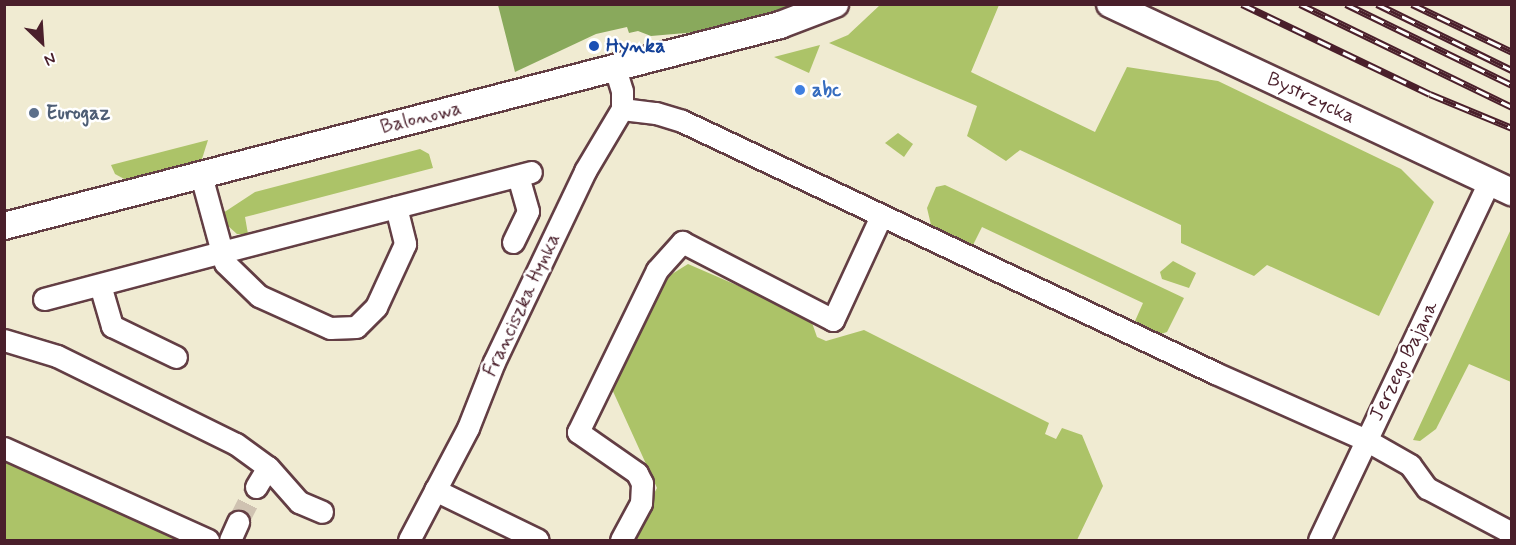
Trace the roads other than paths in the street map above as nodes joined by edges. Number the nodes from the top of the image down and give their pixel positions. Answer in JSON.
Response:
{"nodes":[{"id":1,"x":835,"y":4,"type":"edge"},
{"id":2,"x":1110,"y":4,"type":"edge"},
{"id":3,"x":615,"y":68,"type":"junction"},
{"id":4,"x":622,"y":109,"type":"junction"},
{"id":5,"x":201,"y":175,"type":"junction"},
{"id":6,"x":1500,"y":187,"type":"edge"},
{"id":7,"x":396,"y":207,"type":"junction"},
{"id":8,"x":881,"y":216,"type":"junction"},
{"id":9,"x":4,"y":226,"type":"edge"},
{"id":10,"x":513,"y":242,"type":"dead end"},
{"id":11,"x":222,"y":252,"type":"junction"},
{"id":12,"x":100,"y":285,"type":"junction"},
{"id":13,"x":44,"y":300,"type":"dead end"},
{"id":14,"x":4,"y":340,"type":"edge"},
{"id":15,"x":176,"y":357,"type":"dead end"},
{"id":16,"x":1366,"y":440,"type":"junction"},
{"id":17,"x":4,"y":448,"type":"edge"},
{"id":18,"x":268,"y":467,"type":"junction"},
{"id":19,"x":256,"y":487,"type":"tunnel mouth"},
{"id":20,"x":435,"y":490,"type":"junction"},
{"id":21,"x":322,"y":512,"type":"dead end"},
{"id":22,"x":1512,"y":533,"type":"edge"},
{"id":23,"x":208,"y":540,"type":"edge"},
{"id":24,"x":409,"y":540,"type":"edge"},
{"id":25,"x":538,"y":540,"type":"edge"},
{"id":26,"x":621,"y":540,"type":"edge"},
{"id":27,"x":1319,"y":540,"type":"edge"}],
"edges":[{"from":1,"to":3,"type":"street","name":"Balonowa"},
{"from":2,"to":6,"type":"street","name":"Bystrzycka"},
{"from":3,"to":4,"type":"street"},
{"from":3,"to":5,"type":"street","name":"Balonowa"},
{"from":4,"to":8,"type":"street"},
{"from":4,"to":20,"type":"street","name":"Franciszka Hynka"},
{"from":5,"to":9,"type":"street","name":"Balonowa"},
{"from":5,"to":11,"type":"street"},
{"from":6,"to":16,"type":"street","name":"Jerzego Bajana"},
{"from":7,"to":10,"type":"street"},
{"from":7,"to":11,"type":"street"},
{"from":7,"to":11,"type":"street"},
{"from":8,"to":16,"type":"street"},
{"from":8,"to":26,"type":"street"},
{"from":11,"to":12,"type":"street"},
{"from":12,"to":13,"type":"street"},
{"from":12,"to":15,"type":"street"},
{"from":14,"to":18,"type":"street"},
{"from":16,"to":22,"type":"street"},
{"from":16,"to":27,"type":"street","name":"Jerzego Bajana"},
{"from":17,"to":23,"type":"street"},
{"from":18,"to":19,"type":"street"},
{"from":18,"to":21,"type":"street"},
{"from":20,"to":24,"type":"street","name":"Franciszka Hynka"},
{"from":20,"to":25,"type":"street"}]}
